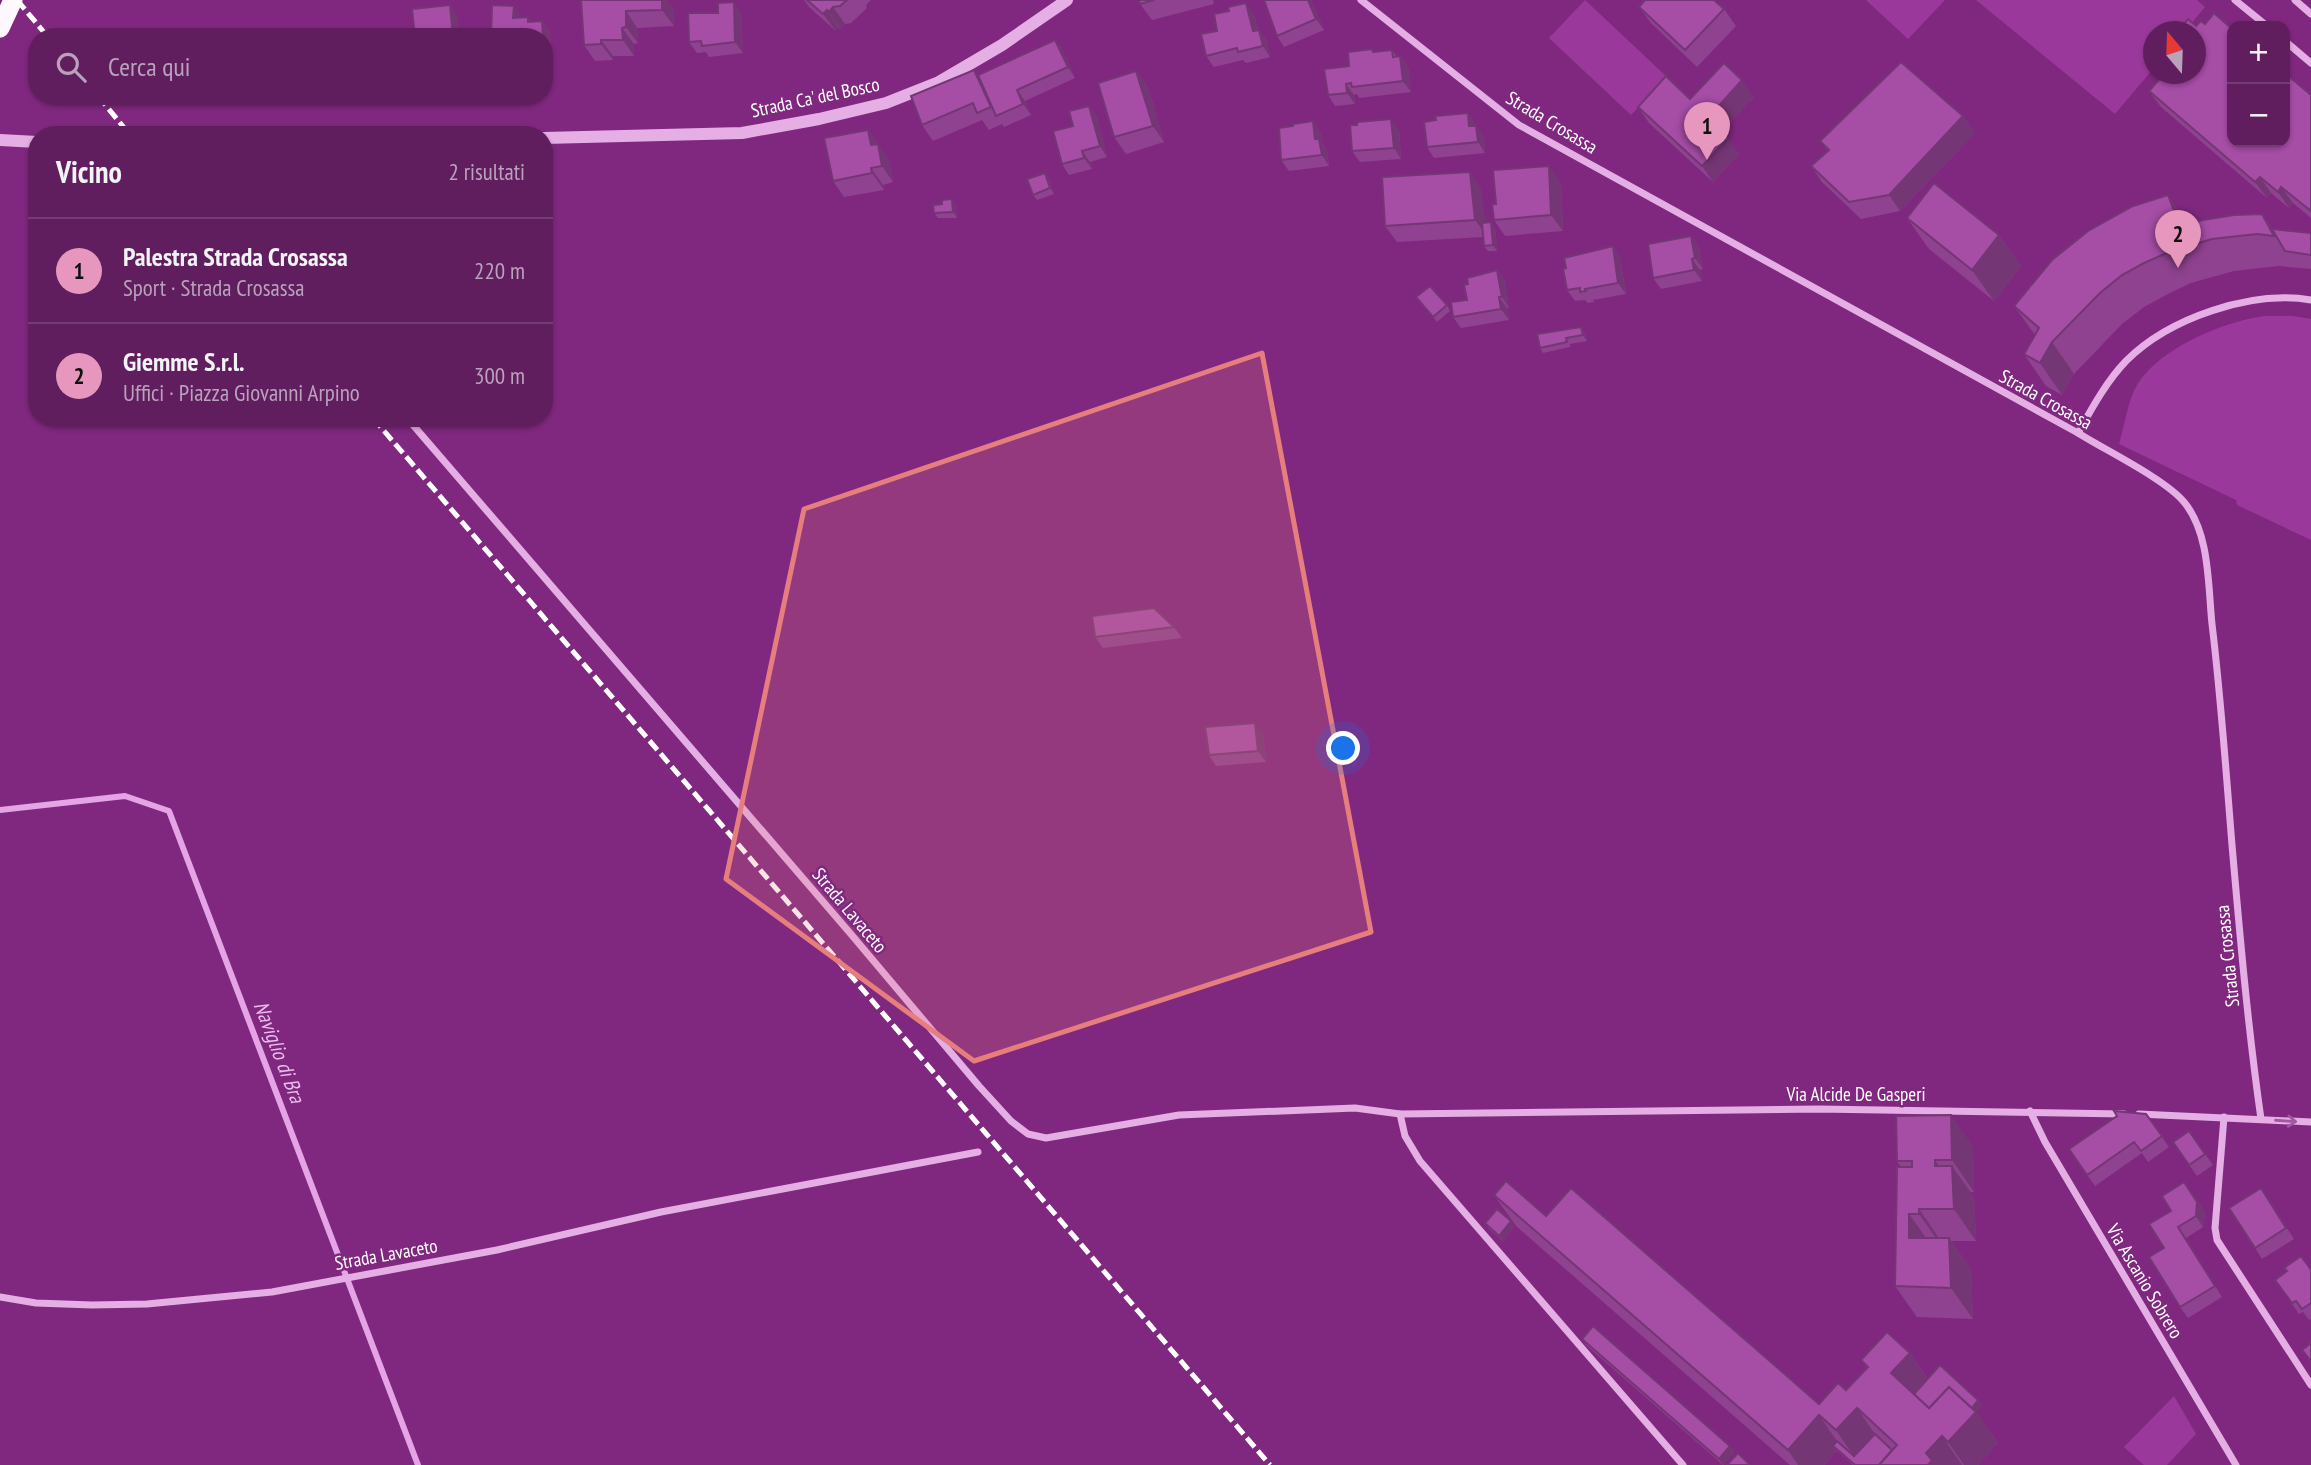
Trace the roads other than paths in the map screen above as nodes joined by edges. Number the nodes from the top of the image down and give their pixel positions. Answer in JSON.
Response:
{"nodes":[{"id":1,"x":13,"y":0,"type":"edge"},
{"id":2,"x":1067,"y":0,"type":"edge"},
{"id":3,"x":1361,"y":0,"type":"edge"},
{"id":4,"x":2235,"y":0,"type":"edge"},
{"id":5,"x":2295,"y":0,"type":"edge"},
{"id":6,"x":2311,"y":14,"type":"edge"},
{"id":7,"x":2261,"y":21,"type":"edge"},
{"id":8,"x":0,"y":28,"type":"edge"},
{"id":9,"x":2290,"y":45,"type":"edge"},
{"id":10,"x":2311,"y":63,"type":"edge"},
{"id":11,"x":553,"y":138,"type":"edge"},
{"id":12,"x":0,"y":140,"type":"edge"},
{"id":13,"x":28,"y":142,"type":"edge"},
{"id":14,"x":2311,"y":300,"type":"edge"},
{"id":15,"x":415,"y":427,"type":"edge"},
{"id":16,"x":2078,"y":433,"type":"junction"},
{"id":17,"x":2029,"y":1111,"type":"junction"},
{"id":18,"x":1400,"y":1114,"type":"junction"},
{"id":19,"x":2224,"y":1117,"type":"junction"},
{"id":20,"x":2261,"y":1119,"type":"junction"},
{"id":21,"x":2311,"y":1122,"type":"edge"},
{"id":22,"x":978,"y":1152,"type":"dead end"},
{"id":23,"x":0,"y":1297,"type":"edge"},
{"id":24,"x":2311,"y":1385,"type":"edge"},
{"id":25,"x":1683,"y":1465,"type":"edge"},
{"id":26,"x":2236,"y":1465,"type":"edge"}],
"edges":[{"from":1,"to":8,"type":"highway"},
{"from":2,"to":11,"type":"street","name":"Strada Ca' del Bosco"},
{"from":3,"to":16,"type":"street","name":"Strada Crosassa"},
{"from":4,"to":7,"type":"street"},
{"from":5,"to":6,"type":"street"},
{"from":9,"to":10,"type":"street"},
{"from":12,"to":13,"type":"street"},
{"from":14,"to":16,"type":"street"},
{"from":15,"to":18,"type":"street","name":"Strada Lavaceto"},
{"from":16,"to":20,"type":"street","name":"Strada Crosassa"},
{"from":17,"to":18,"type":"street","name":"Via Alcide De Gasperi"},
{"from":17,"to":19,"type":"street","name":"Via Alcide De Gasperi"},
{"from":17,"to":26,"type":"street","name":"Via Ascanio Sobrero"},
{"from":18,"to":25,"type":"street"},
{"from":19,"to":20,"type":"street","name":"Via Alcide De Gasperi"},
{"from":19,"to":24,"type":"street"},
{"from":20,"to":21,"type":"street","name":"Via Alcide De Gasperi","one_way":true},
{"from":22,"to":23,"type":"street","name":"Strada Lavaceto"}]}
